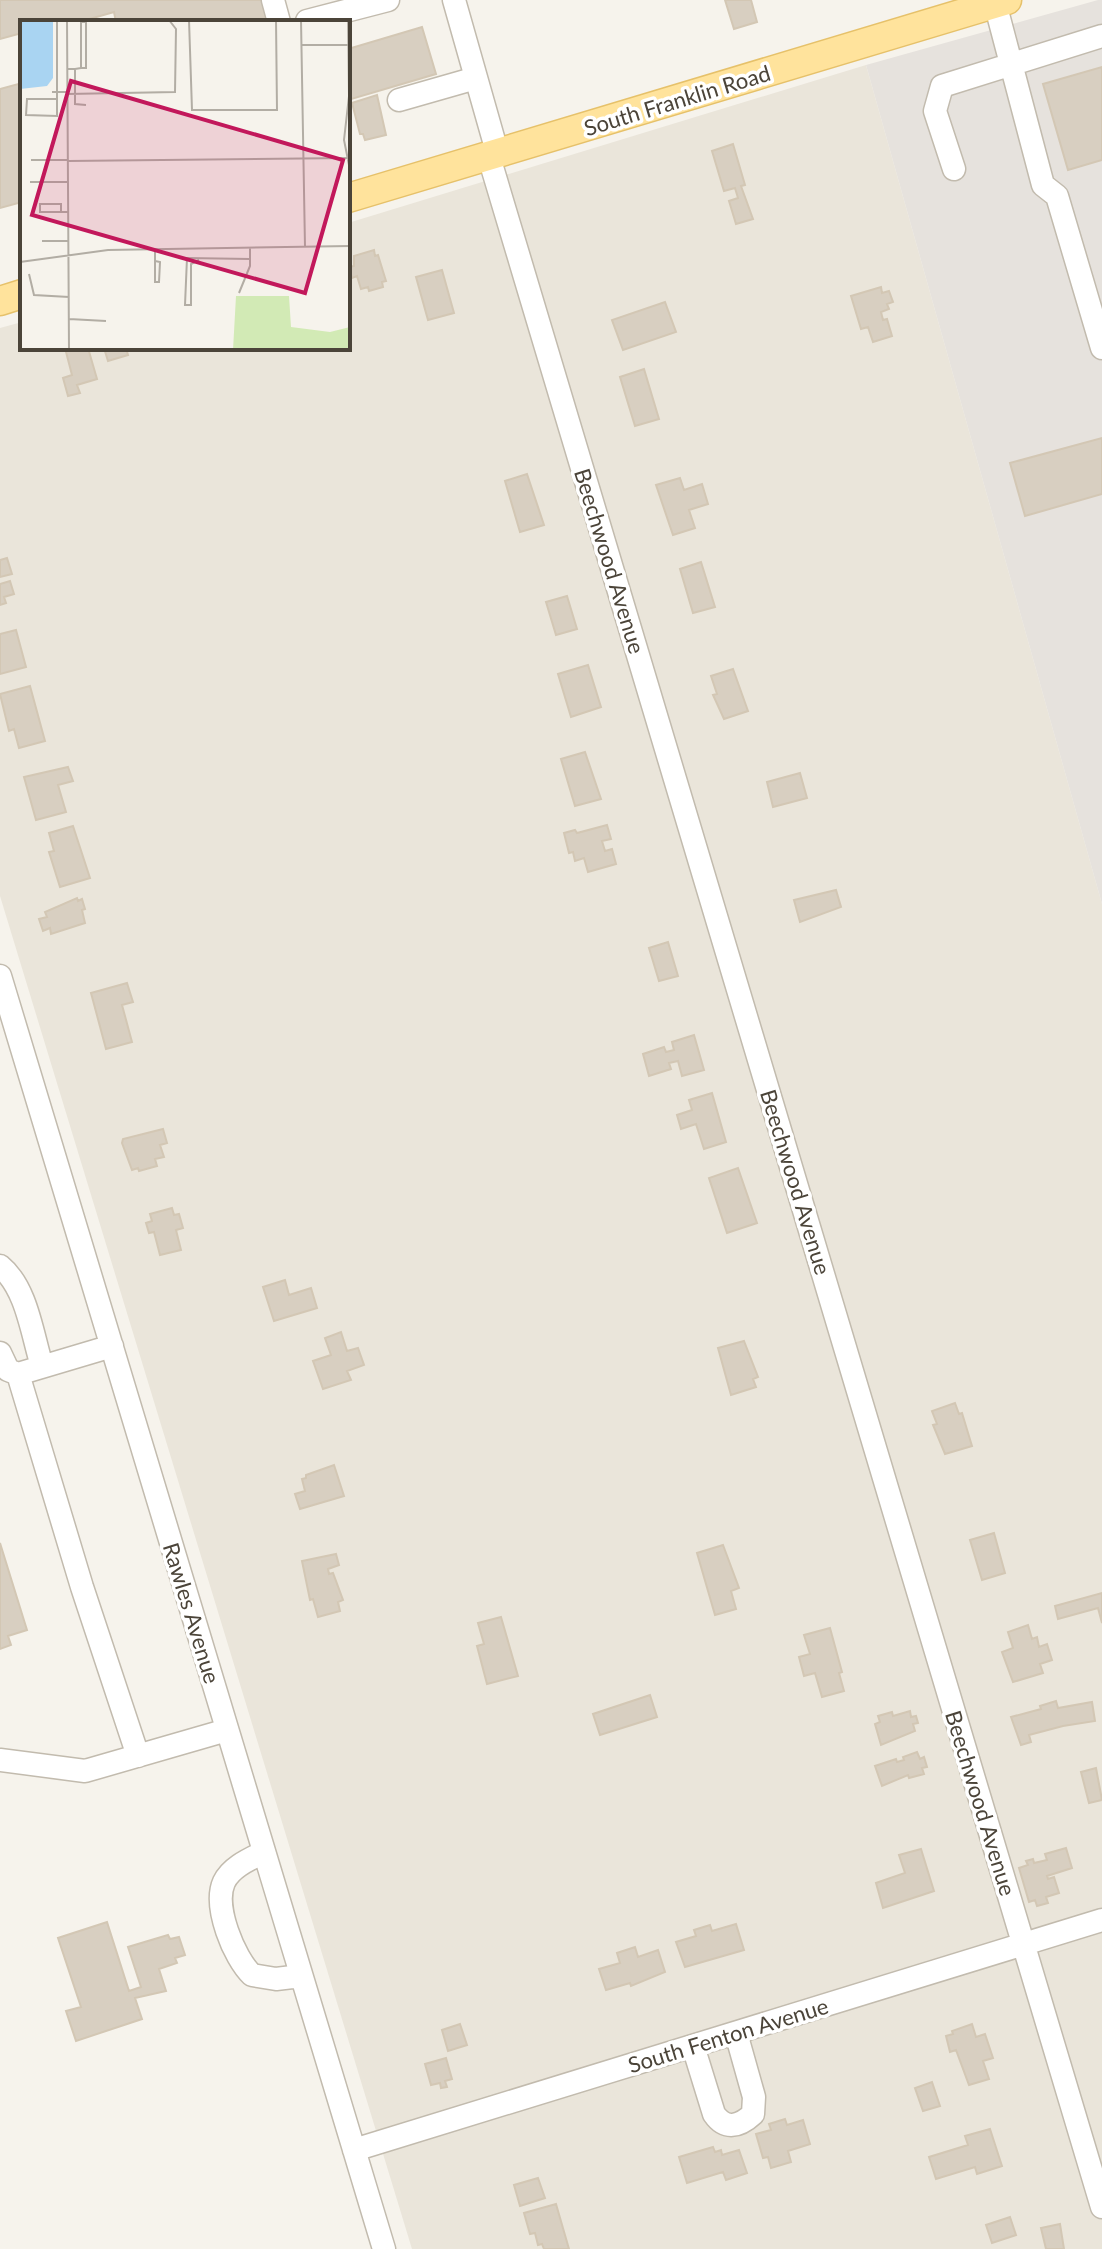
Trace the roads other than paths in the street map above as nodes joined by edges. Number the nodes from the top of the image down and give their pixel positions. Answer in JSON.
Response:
{"nodes":[{"id":1,"x":273,"y":0,"type":"edge"},
{"id":2,"x":388,"y":0,"type":"edge"},
{"id":3,"x":454,"y":0,"type":"edge"},
{"id":4,"x":1001,"y":2,"type":"edge"},
{"id":5,"x":278,"y":20,"type":"edge"},
{"id":6,"x":311,"y":20,"type":"edge"},
{"id":7,"x":1102,"y":36,"type":"edge"},
{"id":8,"x":1013,"y":63,"type":"junction"},
{"id":9,"x":476,"y":78,"type":"junction"},
{"id":10,"x":399,"y":100,"type":"dead end"},
{"id":11,"x":494,"y":156,"type":"junction"},
{"id":12,"x":954,"y":169,"type":"dead end"},
{"id":13,"x":350,"y":197,"type":"edge"},
{"id":14,"x":20,"y":295,"type":"edge"},
{"id":15,"x":0,"y":301,"type":"edge"},
{"id":16,"x":1102,"y":348,"type":"edge"},
{"id":17,"x":0,"y":976,"type":"edge"},
{"id":18,"x":5,"y":1009,"type":"edge"},
{"id":19,"x":0,"y":1266,"type":"edge"},
{"id":20,"x":112,"y":1346,"type":"junction"},
{"id":21,"x":0,"y":1353,"type":"edge"},
{"id":22,"x":42,"y":1366,"type":"junction"},
{"id":23,"x":18,"y":1374,"type":"junction"},
{"id":24,"x":227,"y":1730,"type":"junction"},
{"id":25,"x":138,"y":1756,"type":"junction"},
{"id":26,"x":0,"y":1760,"type":"edge"},
{"id":27,"x":264,"y":1852,"type":"junction"},
{"id":28,"x":1102,"y":1920,"type":"edge"},
{"id":29,"x":1023,"y":1944,"type":"junction"},
{"id":30,"x":301,"y":1976,"type":"junction"},
{"id":31,"x":736,"y":2033,"type":"junction"},
{"id":32,"x":693,"y":2046,"type":"junction"},
{"id":33,"x":354,"y":2150,"type":"junction"},
{"id":34,"x":1102,"y":2207,"type":"edge"},
{"id":35,"x":384,"y":2249,"type":"edge"}],
"edges":[{"from":1,"to":5,"type":"street"},
{"from":2,"to":6,"type":"street"},
{"from":3,"to":9,"type":"street","name":"Beechwood Avenue"},
{"from":4,"to":8,"type":"street"},
{"from":4,"to":11,"type":"main road","name":"South Franklin Road"},
{"from":7,"to":8,"type":"street"},
{"from":8,"to":12,"type":"street"},
{"from":8,"to":16,"type":"street"},
{"from":9,"to":10,"type":"street"},
{"from":9,"to":11,"type":"street","name":"Beechwood Avenue"},
{"from":11,"to":13,"type":"main road","name":"South Franklin Road"},
{"from":11,"to":29,"type":"street","name":"Beechwood Avenue"},
{"from":14,"to":15,"type":"main road"},
{"from":17,"to":18,"type":"street","name":"Rawles Avenue"},
{"from":18,"to":20,"type":"street","name":"Rawles Avenue"},
{"from":19,"to":22,"type":"street"},
{"from":20,"to":22,"type":"street"},
{"from":20,"to":24,"type":"street","name":"Rawles Avenue"},
{"from":21,"to":23,"type":"street"},
{"from":22,"to":23,"type":"street"},
{"from":23,"to":25,"type":"street"},
{"from":24,"to":25,"type":"street"},
{"from":24,"to":27,"type":"street","name":"Rawles Avenue"},
{"from":25,"to":26,"type":"street"},
{"from":27,"to":30,"type":"street","name":"Rawles Avenue"},
{"from":27,"to":30,"type":"street"},
{"from":28,"to":29,"type":"street","name":"South Fenton Avenue"},
{"from":29,"to":31,"type":"street","name":"South Fenton Avenue"},
{"from":29,"to":34,"type":"street","name":"Beechwood Avenue"},
{"from":30,"to":33,"type":"street","name":"Rawles Avenue"},
{"from":31,"to":32,"type":"street","name":"South Fenton Avenue"},
{"from":31,"to":32,"type":"street"},
{"from":32,"to":33,"type":"street","name":"South Fenton Avenue"},
{"from":33,"to":35,"type":"street","name":"Rawles Avenue"}]}
